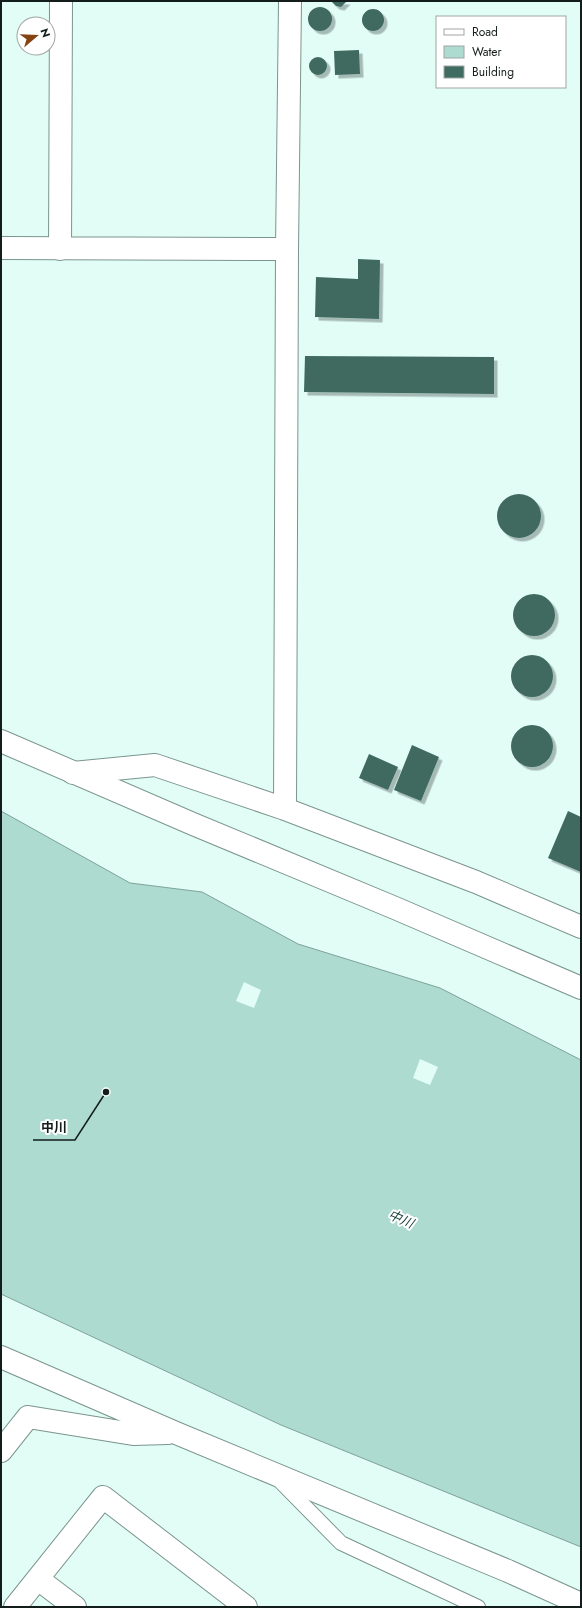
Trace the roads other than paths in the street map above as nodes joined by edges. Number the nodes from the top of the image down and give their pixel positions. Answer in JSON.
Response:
{"nodes":[{"id":1,"x":61,"y":1,"type":"edge"},
{"id":2,"x":290,"y":1,"type":"edge"},
{"id":3,"x":1,"y":248,"type":"edge"},
{"id":4,"x":60,"y":249,"type":"junction"},
{"id":5,"x":287,"y":249,"type":"junction"},
{"id":6,"x":1,"y":741,"type":"edge"},
{"id":7,"x":73,"y":773,"type":"junction"},
{"id":8,"x":285,"y":809,"type":"junction"},
{"id":9,"x":581,"y":927,"type":"edge"},
{"id":10,"x":581,"y":988,"type":"edge"},
{"id":11,"x":1,"y":1357,"type":"edge"},
{"id":12,"x":176,"y":1433,"type":"junction"},
{"id":13,"x":1,"y":1451,"type":"edge"},
{"id":14,"x":273,"y":1473,"type":"junction"},
{"id":15,"x":38,"y":1579,"type":"junction"},
{"id":16,"x":581,"y":1604,"type":"edge"},
{"id":17,"x":15,"y":1607,"type":"edge"},
{"id":18,"x":75,"y":1607,"type":"edge"},
{"id":19,"x":246,"y":1607,"type":"edge"},
{"id":20,"x":478,"y":1607,"type":"edge"}],
"edges":[{"from":1,"to":4,"type":"street"},
{"from":2,"to":5,"type":"street"},
{"from":3,"to":4,"type":"street"},
{"from":4,"to":5,"type":"street"},
{"from":5,"to":8,"type":"street"},
{"from":6,"to":7,"type":"street"},
{"from":7,"to":8,"type":"street"},
{"from":7,"to":10,"type":"street"},
{"from":8,"to":9,"type":"street"},
{"from":11,"to":12,"type":"street"},
{"from":12,"to":13,"type":"street"},
{"from":12,"to":14,"type":"street"},
{"from":14,"to":16,"type":"street"},
{"from":14,"to":20,"type":"lane"},
{"from":15,"to":17,"type":"street"},
{"from":15,"to":18,"type":"street"},
{"from":15,"to":19,"type":"street"}]}
